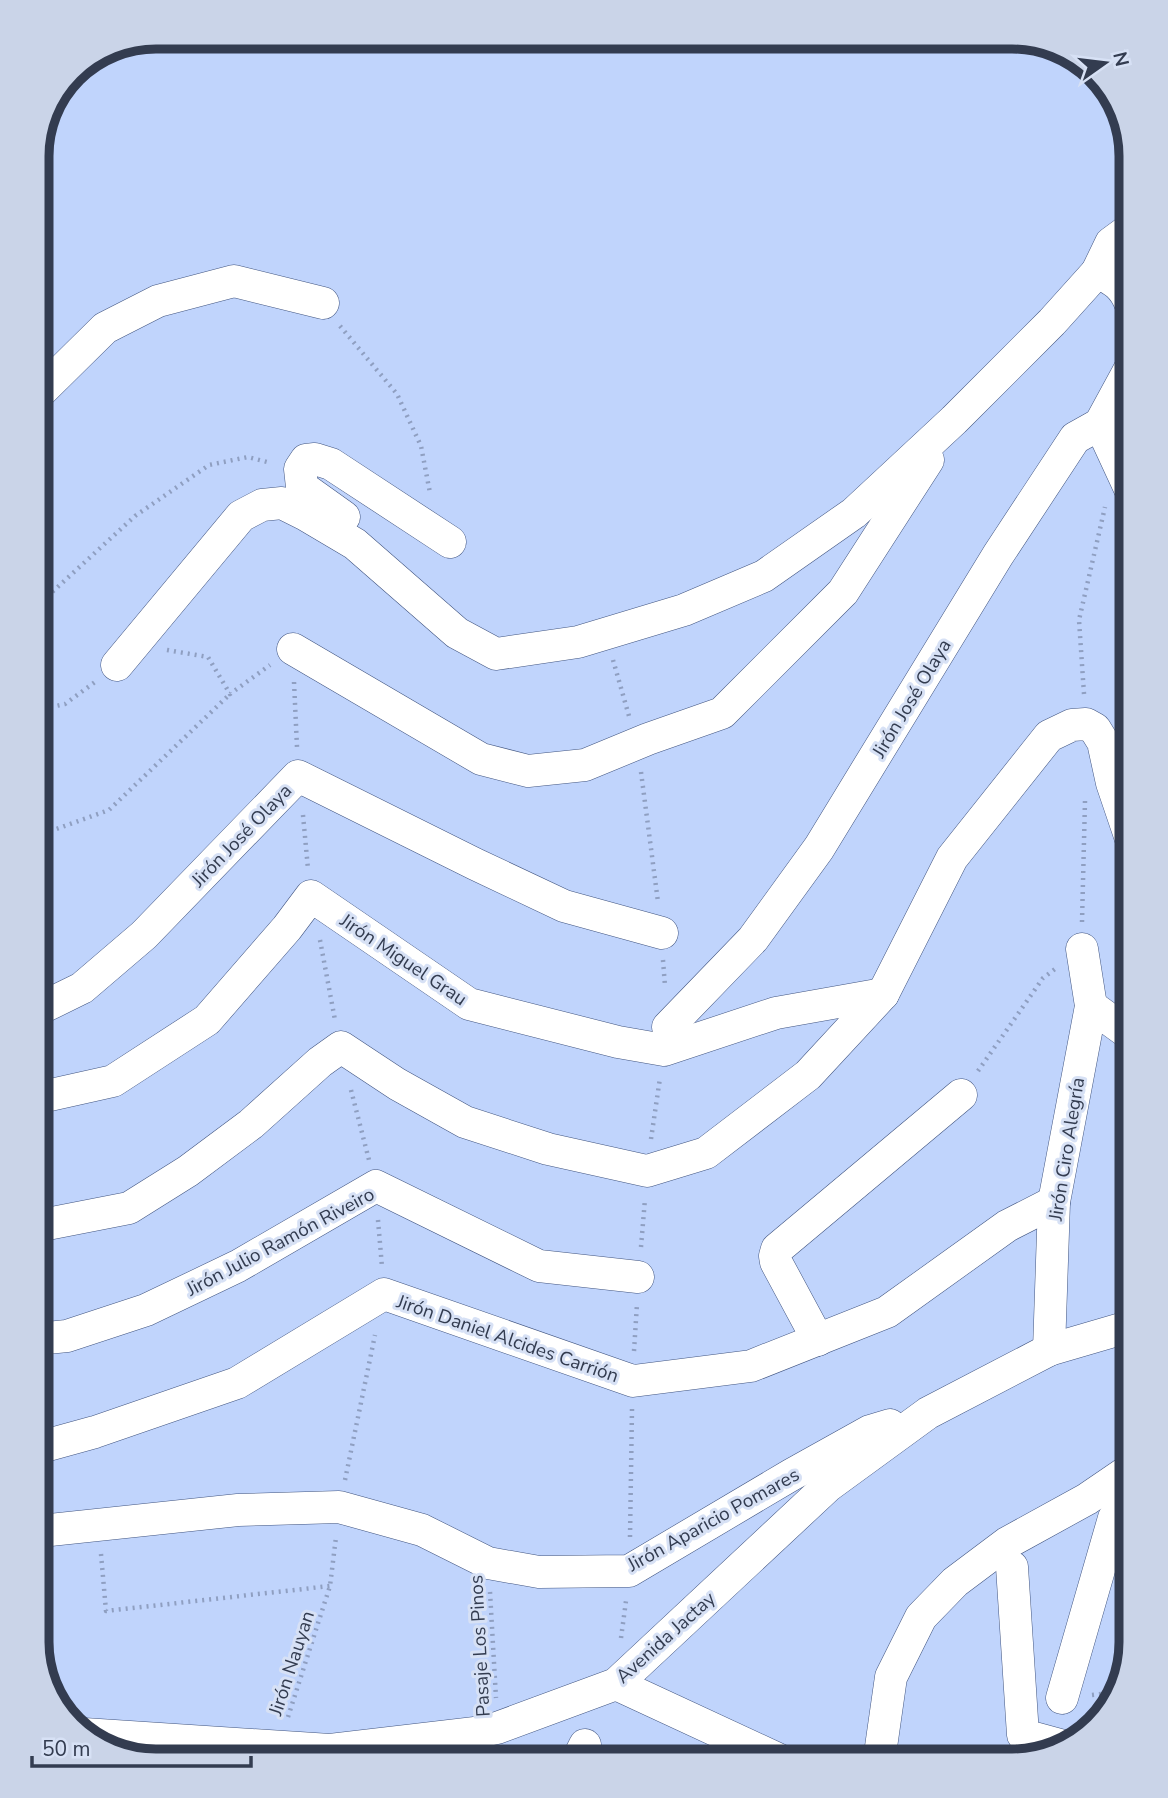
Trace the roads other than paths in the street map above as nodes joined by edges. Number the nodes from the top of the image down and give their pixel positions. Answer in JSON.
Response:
{"nodes":[{"id":1,"x":1119,"y":237,"type":"edge"},
{"id":2,"x":1097,"y":272,"type":"junction"},
{"id":3,"x":1119,"y":285,"type":"edge"},
{"id":4,"x":323,"y":303,"type":"road end"},
{"id":5,"x":49,"y":383,"type":"edge"},
{"id":6,"x":1119,"y":389,"type":"edge"},
{"id":7,"x":954,"y":420,"type":"junction"},
{"id":8,"x":1100,"y":424,"type":"junction"},
{"id":9,"x":1119,"y":465,"type":"edge"},
{"id":10,"x":450,"y":542,"type":"dead end"},
{"id":11,"x":355,"y":544,"type":"junction"},
{"id":12,"x":293,"y":649,"type":"road end"},
{"id":13,"x":117,"y":665,"type":"road end"},
{"id":14,"x":1119,"y":804,"type":"edge"},
{"id":15,"x":662,"y":933,"type":"dead end"},
{"id":16,"x":1082,"y":949,"type":"road end"},
{"id":17,"x":883,"y":994,"type":"junction"},
{"id":18,"x":49,"y":1004,"type":"edge"},
{"id":19,"x":1091,"y":1006,"type":"junction"},
{"id":20,"x":1119,"y":1026,"type":"edge"},
{"id":21,"x":668,"y":1027,"type":"dead end"},
{"id":22,"x":49,"y":1095,"type":"edge"},
{"id":23,"x":961,"y":1095,"type":"road end"},
{"id":24,"x":1054,"y":1202,"type":"junction"},
{"id":25,"x":49,"y":1224,"type":"edge"},
{"id":26,"x":638,"y":1277,"type":"dead end"},
{"id":27,"x":1119,"y":1330,"type":"edge"},
{"id":28,"x":49,"y":1338,"type":"edge"},
{"id":29,"x":818,"y":1340,"type":"junction"},
{"id":30,"x":1049,"y":1350,"type":"junction"},
{"id":31,"x":928,"y":1413,"type":"junction"},
{"id":32,"x":49,"y":1445,"type":"edge"},
{"id":33,"x":1119,"y":1486,"type":"edge"},
{"id":34,"x":1119,"y":1506,"type":"edge"},
{"id":35,"x":49,"y":1530,"type":"edge"},
{"id":36,"x":1012,"y":1567,"type":"dead end"},
{"id":37,"x":616,"y":1684,"type":"junction"},
{"id":38,"x":1062,"y":1698,"type":"dead end"},
{"id":39,"x":104,"y":1735,"type":"edge"},
{"id":40,"x":1049,"y":1742,"type":"edge"},
{"id":41,"x":313,"y":1749,"type":"edge"},
{"id":42,"x":339,"y":1749,"type":"edge"},
{"id":43,"x":756,"y":1749,"type":"edge"},
{"id":44,"x":881,"y":1749,"type":"edge"}],
"edges":[{"from":1,"to":2,"type":"street"},
{"from":2,"to":3,"type":"street"},
{"from":2,"to":7,"type":"street"},
{"from":4,"to":5,"type":"street"},
{"from":6,"to":8,"type":"street"},
{"from":7,"to":11,"type":"street"},
{"from":7,"to":12,"type":"street"},
{"from":8,"to":9,"type":"street"},
{"from":8,"to":21,"type":"street","name":"Jirón José Olaya"},
{"from":10,"to":11,"type":"street"},
{"from":11,"to":13,"type":"street"},
{"from":14,"to":17,"type":"street"},
{"from":15,"to":18,"type":"street","name":"Jirón José Olaya"},
{"from":16,"to":19,"type":"street","name":"Jirón Ciro Alegría"},
{"from":17,"to":22,"type":"street","name":"Jirón Miguel Grau"},
{"from":17,"to":25,"type":"street"},
{"from":19,"to":20,"type":"street"},
{"from":19,"to":24,"type":"street","name":"Jirón Ciro Alegría"},
{"from":23,"to":29,"type":"street"},
{"from":24,"to":29,"type":"street","name":"Jirón Daniel Alcides Carrión"},
{"from":24,"to":30,"type":"street","name":"Jirón Ciro Alegría"},
{"from":26,"to":28,"type":"street","name":"Jirón Julio Ramón Riveiro"},
{"from":27,"to":30,"type":"street","name":"Avenida Jactay"},
{"from":29,"to":32,"type":"street","name":"Jirón Daniel Alcides Carrión"},
{"from":30,"to":31,"type":"street","name":"Avenida Jactay"},
{"from":31,"to":35,"type":"street","name":"Jirón Aparicio Pomares"},
{"from":31,"to":37,"type":"street","name":"Avenida Jactay"},
{"from":33,"to":44,"type":"street"},
{"from":34,"to":38,"type":"street"},
{"from":36,"to":40,"type":"street"},
{"from":37,"to":42,"type":"street","name":"Avenida Jactay"},
{"from":37,"to":43,"type":"street"},
{"from":39,"to":41,"type":"street","name":"Avenida Jactay"}]}
